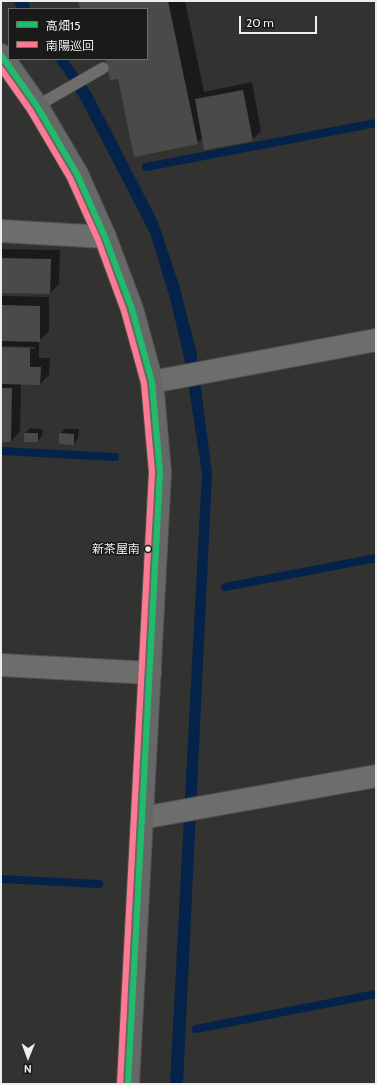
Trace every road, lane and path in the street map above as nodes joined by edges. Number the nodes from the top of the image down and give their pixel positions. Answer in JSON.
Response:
{"nodes":[{"id":1,"x":1,"y":55,"type":"edge"},
{"id":2,"x":103,"y":68,"type":"dead end"},
{"id":3,"x":37,"y":106,"type":"junction"},
{"id":4,"x":1,"y":231,"type":"edge"},
{"id":5,"x":105,"y":237,"type":"junction"},
{"id":6,"x":376,"y":340,"type":"edge"},
{"id":7,"x":152,"y":382,"type":"junction"},
{"id":8,"x":1,"y":665,"type":"edge"},
{"id":9,"x":150,"y":673,"type":"junction"},
{"id":10,"x":376,"y":776,"type":"edge"},
{"id":11,"x":142,"y":818,"type":"junction"},
{"id":12,"x":128,"y":1084,"type":"edge"}],
"edges":[{"from":1,"to":3,"type":"street"},
{"from":2,"to":3,"type":"lane"},
{"from":3,"to":5,"type":"street"},
{"from":4,"to":5,"type":"street"},
{"from":5,"to":7,"type":"street"},
{"from":6,"to":7,"type":"street"},
{"from":7,"to":9,"type":"street"},
{"from":8,"to":9,"type":"street"},
{"from":9,"to":11,"type":"street"},
{"from":10,"to":11,"type":"street"},
{"from":11,"to":12,"type":"street"}]}
